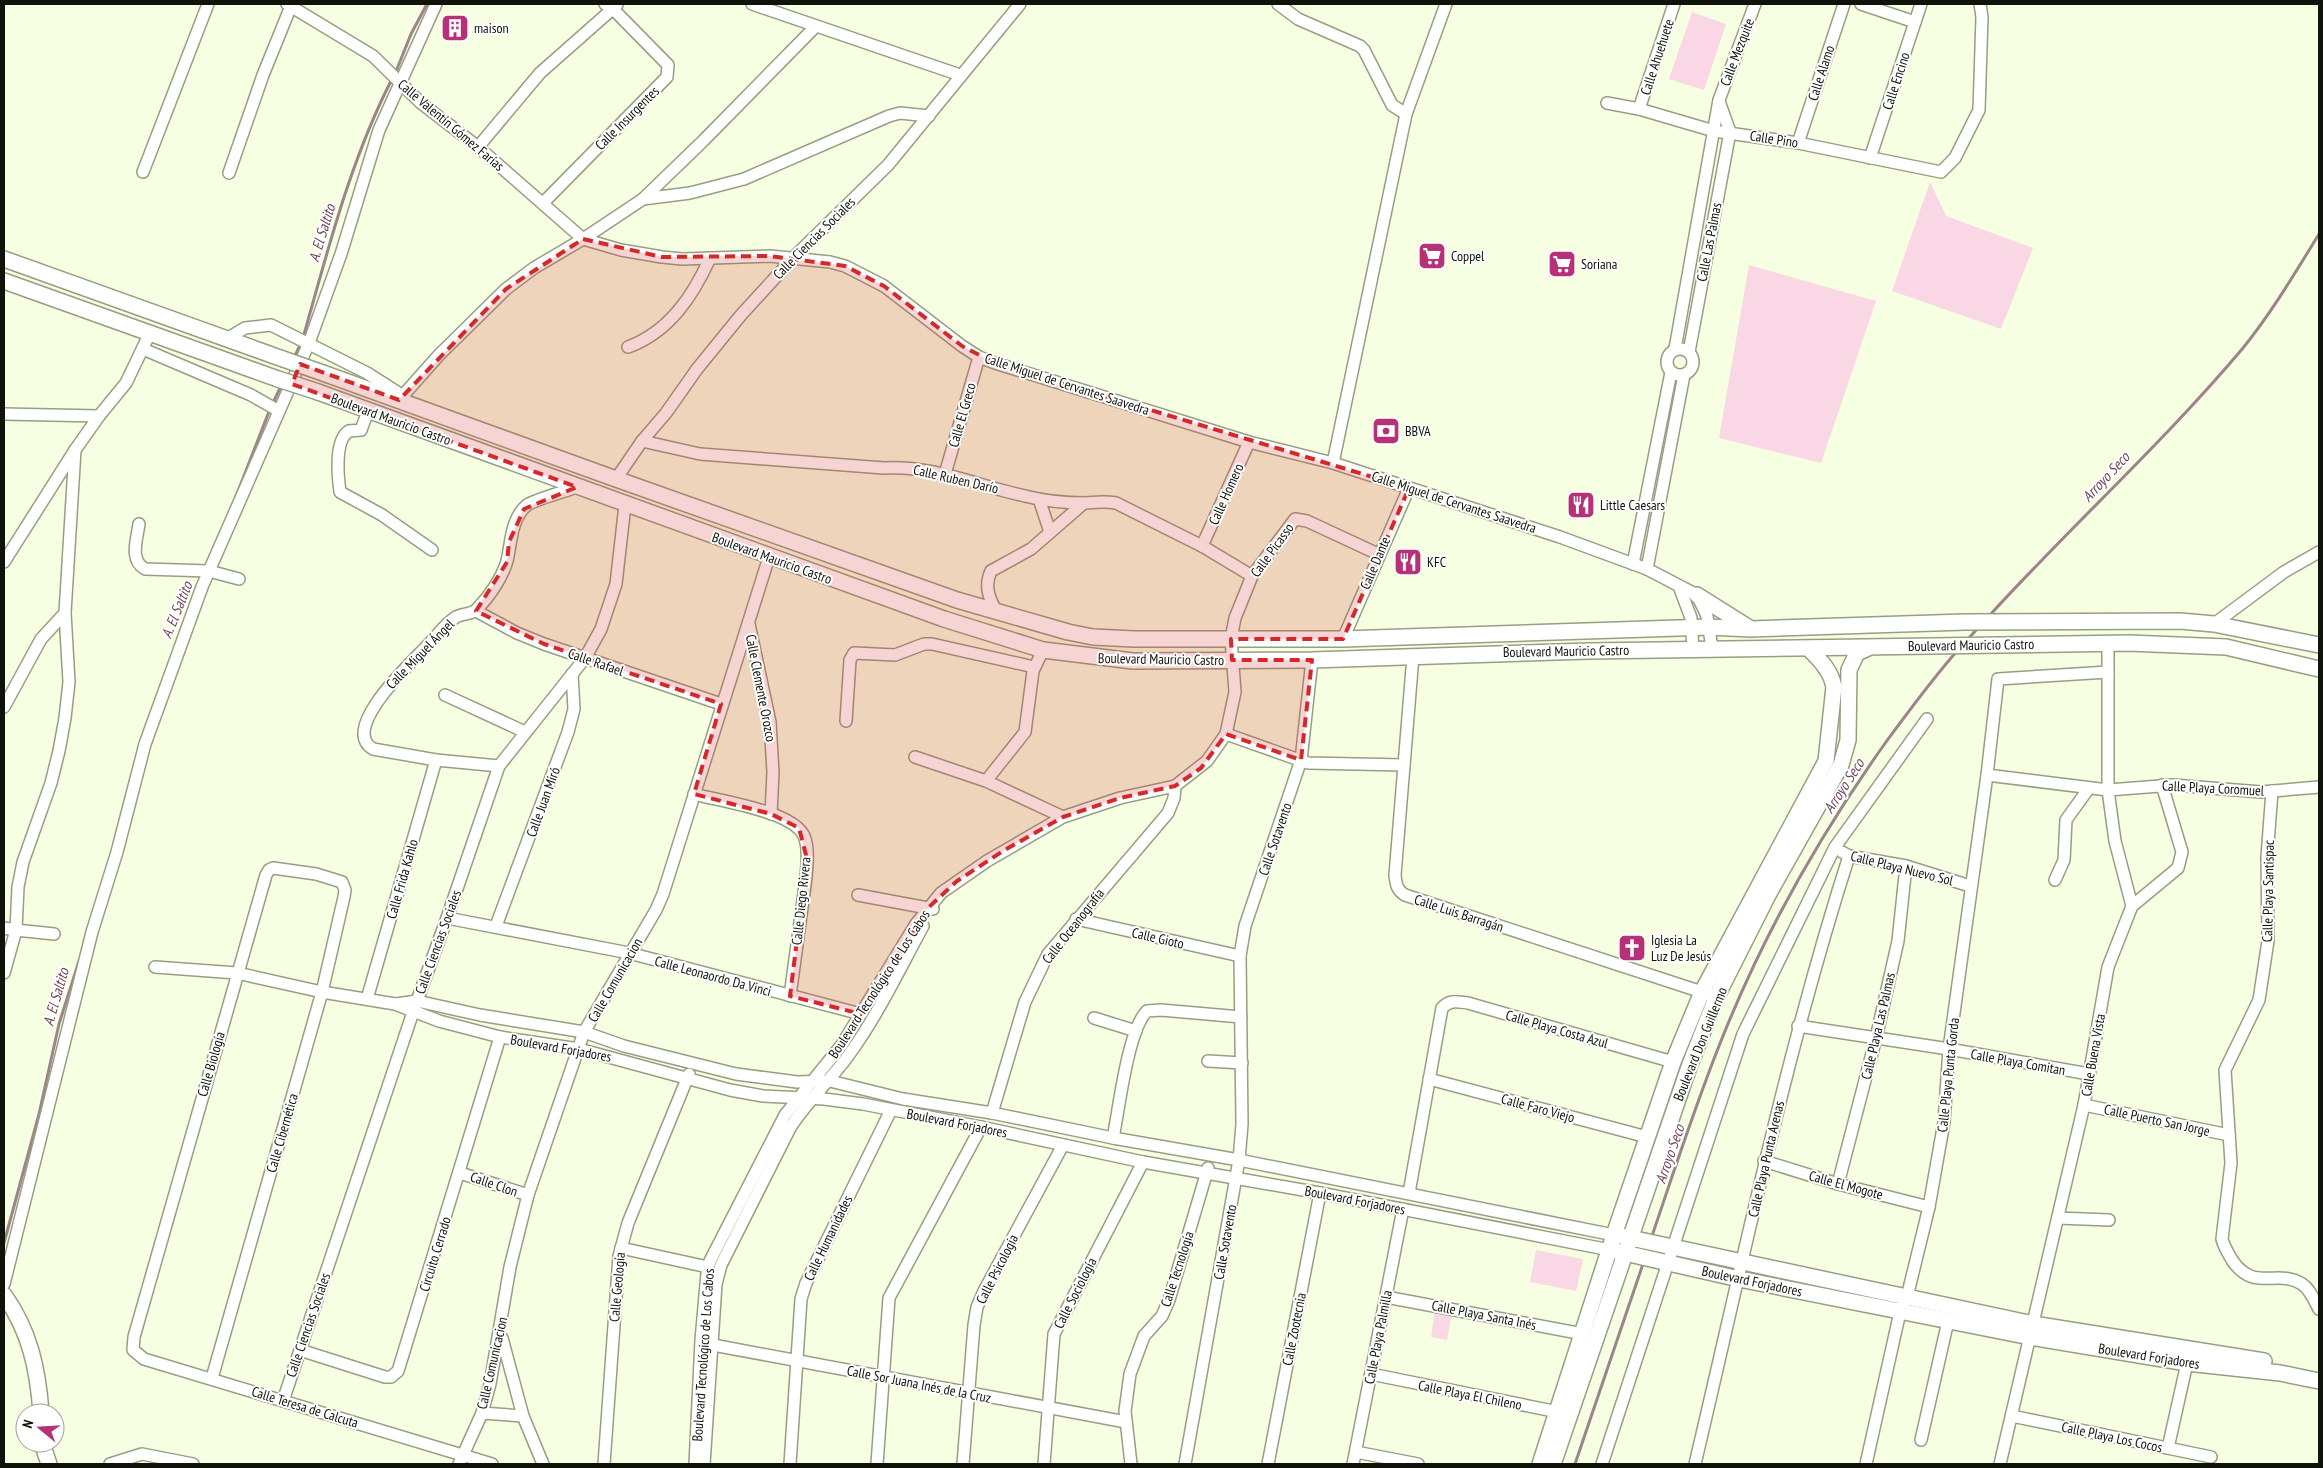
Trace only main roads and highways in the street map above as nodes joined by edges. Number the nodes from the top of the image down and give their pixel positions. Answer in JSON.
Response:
{"nodes":[{"id":1,"x":4,"y":259,"type":"edge"},
{"id":2,"x":4,"y":281,"type":"edge"},
{"id":3,"x":1697,"y":595,"type":"road end"},
{"id":4,"x":1752,"y":629,"type":"junction"},
{"id":5,"x":2319,"y":645,"type":"edge"},
{"id":6,"x":1873,"y":647,"type":"junction"},
{"id":7,"x":1809,"y":649,"type":"junction"},
{"id":8,"x":2319,"y":669,"type":"edge"},
{"id":9,"x":1614,"y":1235,"type":"junction"},
{"id":10,"x":1632,"y":1239,"type":"junction"},
{"id":11,"x":1610,"y":1250,"type":"junction"},
{"id":12,"x":1627,"y":1254,"type":"junction"},
{"id":13,"x":4,"y":1295,"type":"edge"},
{"id":14,"x":2032,"y":1330,"type":"junction"},
{"id":15,"x":2319,"y":1371,"type":"edge"},
{"id":16,"x":2319,"y":1381,"type":"edge"},
{"id":17,"x":40,"y":1403,"type":"edge"},
{"id":18,"x":1564,"y":1413,"type":"junction"},
{"id":19,"x":1540,"y":1464,"type":"edge"},
{"id":20,"x":1553,"y":1464,"type":"edge"}],
"edges":[{"from":1,"to":4,"type":"main road","name":"Boulevard Mauricio Castro","bridge":true},
{"from":2,"to":7,"type":"main road","name":"Boulevard Mauricio Castro","bridge":true},
{"from":3,"to":4,"type":"main road"},
{"from":4,"to":5,"type":"main road","name":"Boulevard Mauricio Castro"},
{"from":6,"to":7,"type":"main road","name":"Boulevard Mauricio Castro"},
{"from":6,"to":8,"type":"main road","name":"Boulevard Mauricio Castro"},
{"from":6,"to":10,"type":"main road","name":"Boulevard Don Guillermo"},
{"from":7,"to":9,"type":"main road","name":"Boulevard Don Guillermo"},
{"from":9,"to":10,"type":"main road","name":"Boulevard Forjadores"},
{"from":9,"to":11,"type":"main road","name":"Boulevard Don Guillermo"},
{"from":10,"to":12,"type":"main road","name":"Boulevard Don Guillermo"},
{"from":10,"to":14,"type":"main road","name":"Boulevard Forjadores"},
{"from":11,"to":12,"type":"main road","name":"Boulevard Forjadores"},
{"from":11,"to":18,"type":"main road","name":"Boulevard Don Guillermo"},
{"from":12,"to":14,"type":"main road","name":"Boulevard Forjadores"},
{"from":12,"to":18,"type":"main road","name":"Boulevard Don Guillermo"},
{"from":13,"to":17,"type":"main road"},
{"from":14,"to":15,"type":"main road","name":"Boulevard Forjadores"},
{"from":14,"to":16,"type":"main road","name":"Boulevard Forjadores"},
{"from":18,"to":19,"type":"main road","name":"Boulevard Don Guillermo"},
{"from":18,"to":20,"type":"main road","name":"Boulevard Don Guillermo"}]}
